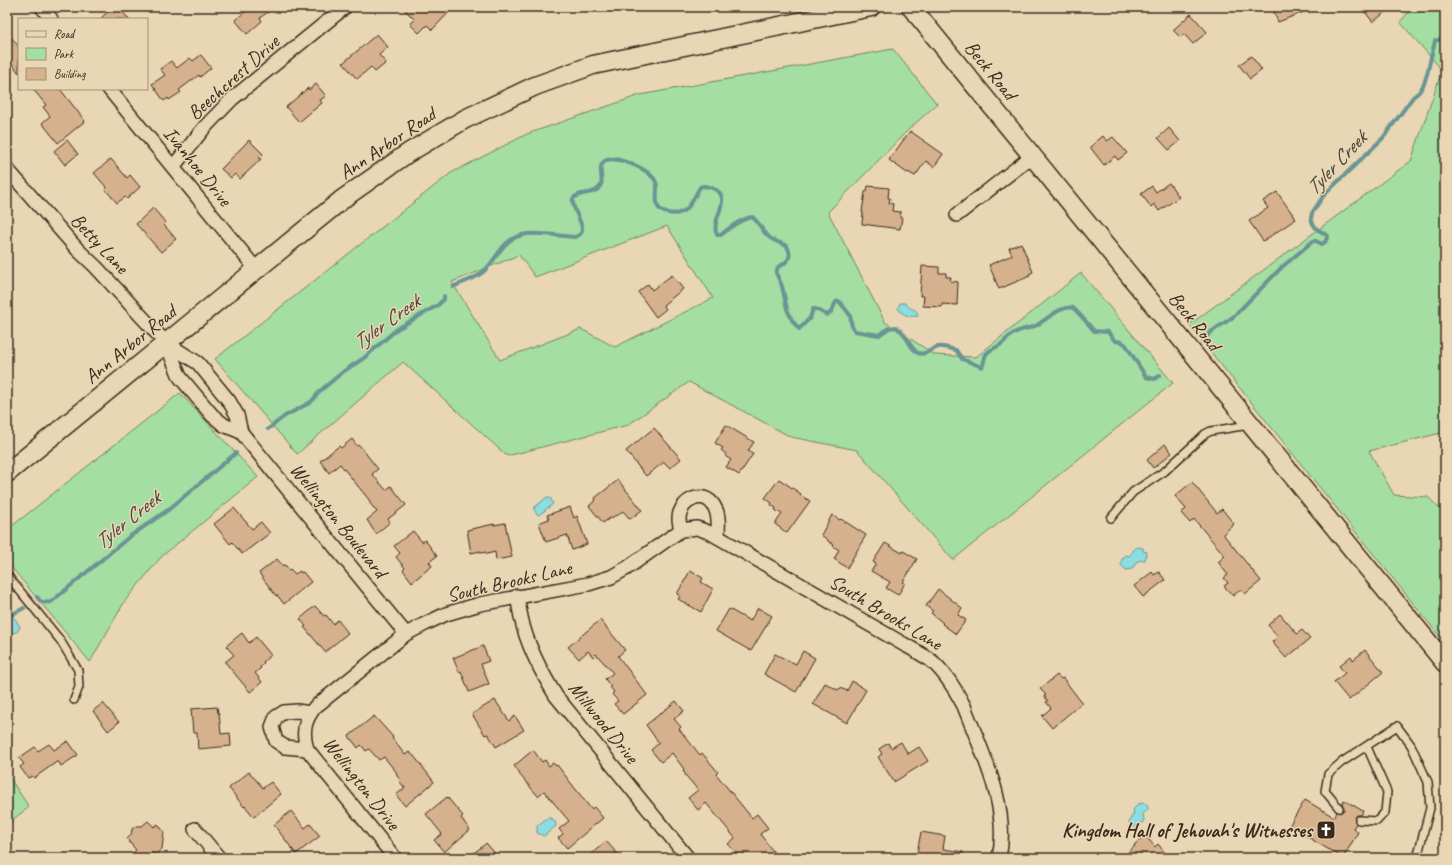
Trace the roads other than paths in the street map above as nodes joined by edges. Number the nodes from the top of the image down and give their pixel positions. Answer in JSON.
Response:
{"nodes":[{"id":1,"x":42,"y":7,"type":"edge"},
{"id":2,"x":345,"y":7,"type":"edge"},
{"id":3,"x":870,"y":7,"type":"edge"},
{"id":4,"x":911,"y":7,"type":"edge"},
{"id":5,"x":51,"y":18,"type":"edge"},
{"id":6,"x":110,"y":90,"type":"edge"},
{"id":7,"x":1032,"y":156,"type":"junction"},
{"id":8,"x":173,"y":167,"type":"junction"},
{"id":9,"x":7,"y":169,"type":"edge"},
{"id":10,"x":957,"y":215,"type":"dead end"},
{"id":11,"x":256,"y":269,"type":"junction"},
{"id":12,"x":166,"y":343,"type":"junction"},
{"id":13,"x":1251,"y":424,"type":"junction"},
{"id":14,"x":241,"y":432,"type":"junction"},
{"id":15,"x":7,"y":473,"type":"edge"},
{"id":16,"x":1111,"y":518,"type":"dead end"},
{"id":17,"x":681,"y":530,"type":"junction"},
{"id":18,"x":718,"y":537,"type":"junction"},
{"id":19,"x":7,"y":575,"type":"edge"},
{"id":20,"x":517,"y":596,"type":"junction"},
{"id":21,"x":406,"y":634,"type":"junction"},
{"id":22,"x":1445,"y":663,"type":"edge"},
{"id":23,"x":74,"y":700,"type":"dead end"},
{"id":24,"x":310,"y":713,"type":"junction"},
{"id":25,"x":304,"y":731,"type":"joint"},
{"id":26,"x":1367,"y":747,"type":"junction"},
{"id":27,"x":307,"y":749,"type":"junction"},
{"id":28,"x":1339,"y":808,"type":"dead end"},
{"id":29,"x":1359,"y":820,"type":"dead end"},
{"id":30,"x":195,"y":829,"type":"dead end"},
{"id":31,"x":219,"y":858,"type":"edge"},
{"id":32,"x":395,"y":858,"type":"edge"},
{"id":33,"x":688,"y":858,"type":"edge"},
{"id":34,"x":999,"y":858,"type":"edge"},
{"id":35,"x":1417,"y":858,"type":"edge"}],
"edges":[{"from":1,"to":5,"type":"street"},
{"from":2,"to":8,"type":"street","name":"Beechcrest Drive"},
{"from":3,"to":11,"type":"main road","name":"Ann Arbor Road"},
{"from":4,"to":7,"type":"main road","name":"Beck Road"},
{"from":6,"to":8,"type":"street","name":"Ivanhoe Drive"},
{"from":7,"to":10,"type":"street"},
{"from":7,"to":13,"type":"main road","name":"Beck Road"},
{"from":8,"to":11,"type":"street","name":"Ivanhoe Drive"},
{"from":9,"to":12,"type":"street","name":"Betty Lane"},
{"from":11,"to":12,"type":"main road","name":"Ann Arbor Road"},
{"from":12,"to":14,"type":"street","name":"Wellington Boulevard"},
{"from":12,"to":14,"type":"street","name":"Wellington Boulevard"},
{"from":12,"to":15,"type":"main road","name":"Ann Arbor Road"},
{"from":13,"to":16,"type":"lane"},
{"from":13,"to":22,"type":"main road","name":"Beck Road"},
{"from":14,"to":21,"type":"street","name":"Wellington Boulevard"},
{"from":17,"to":18,"type":"street","name":"South Brooks Lane"},
{"from":17,"to":18,"type":"street"},
{"from":17,"to":20,"type":"street","name":"South Brooks Lane"},
{"from":18,"to":34,"type":"street","name":"South Brooks Lane"},
{"from":19,"to":23,"type":"lane"},
{"from":20,"to":21,"type":"street","name":"South Brooks Lane"},
{"from":20,"to":33,"type":"street","name":"Millwood Drive"},
{"from":21,"to":24,"type":"street","name":"South Brooks Lane"},
{"from":24,"to":25,"type":"street","name":"South Brooks Lane"},
{"from":24,"to":27,"type":"street"},
{"from":25,"to":27,"type":"street","name":"Wellington Drive"},
{"from":26,"to":28,"type":"lane"},
{"from":26,"to":29,"type":"lane"},
{"from":26,"to":35,"type":"lane"},
{"from":27,"to":32,"type":"street","name":"Wellington Drive"},
{"from":30,"to":31,"type":"street"}]}
